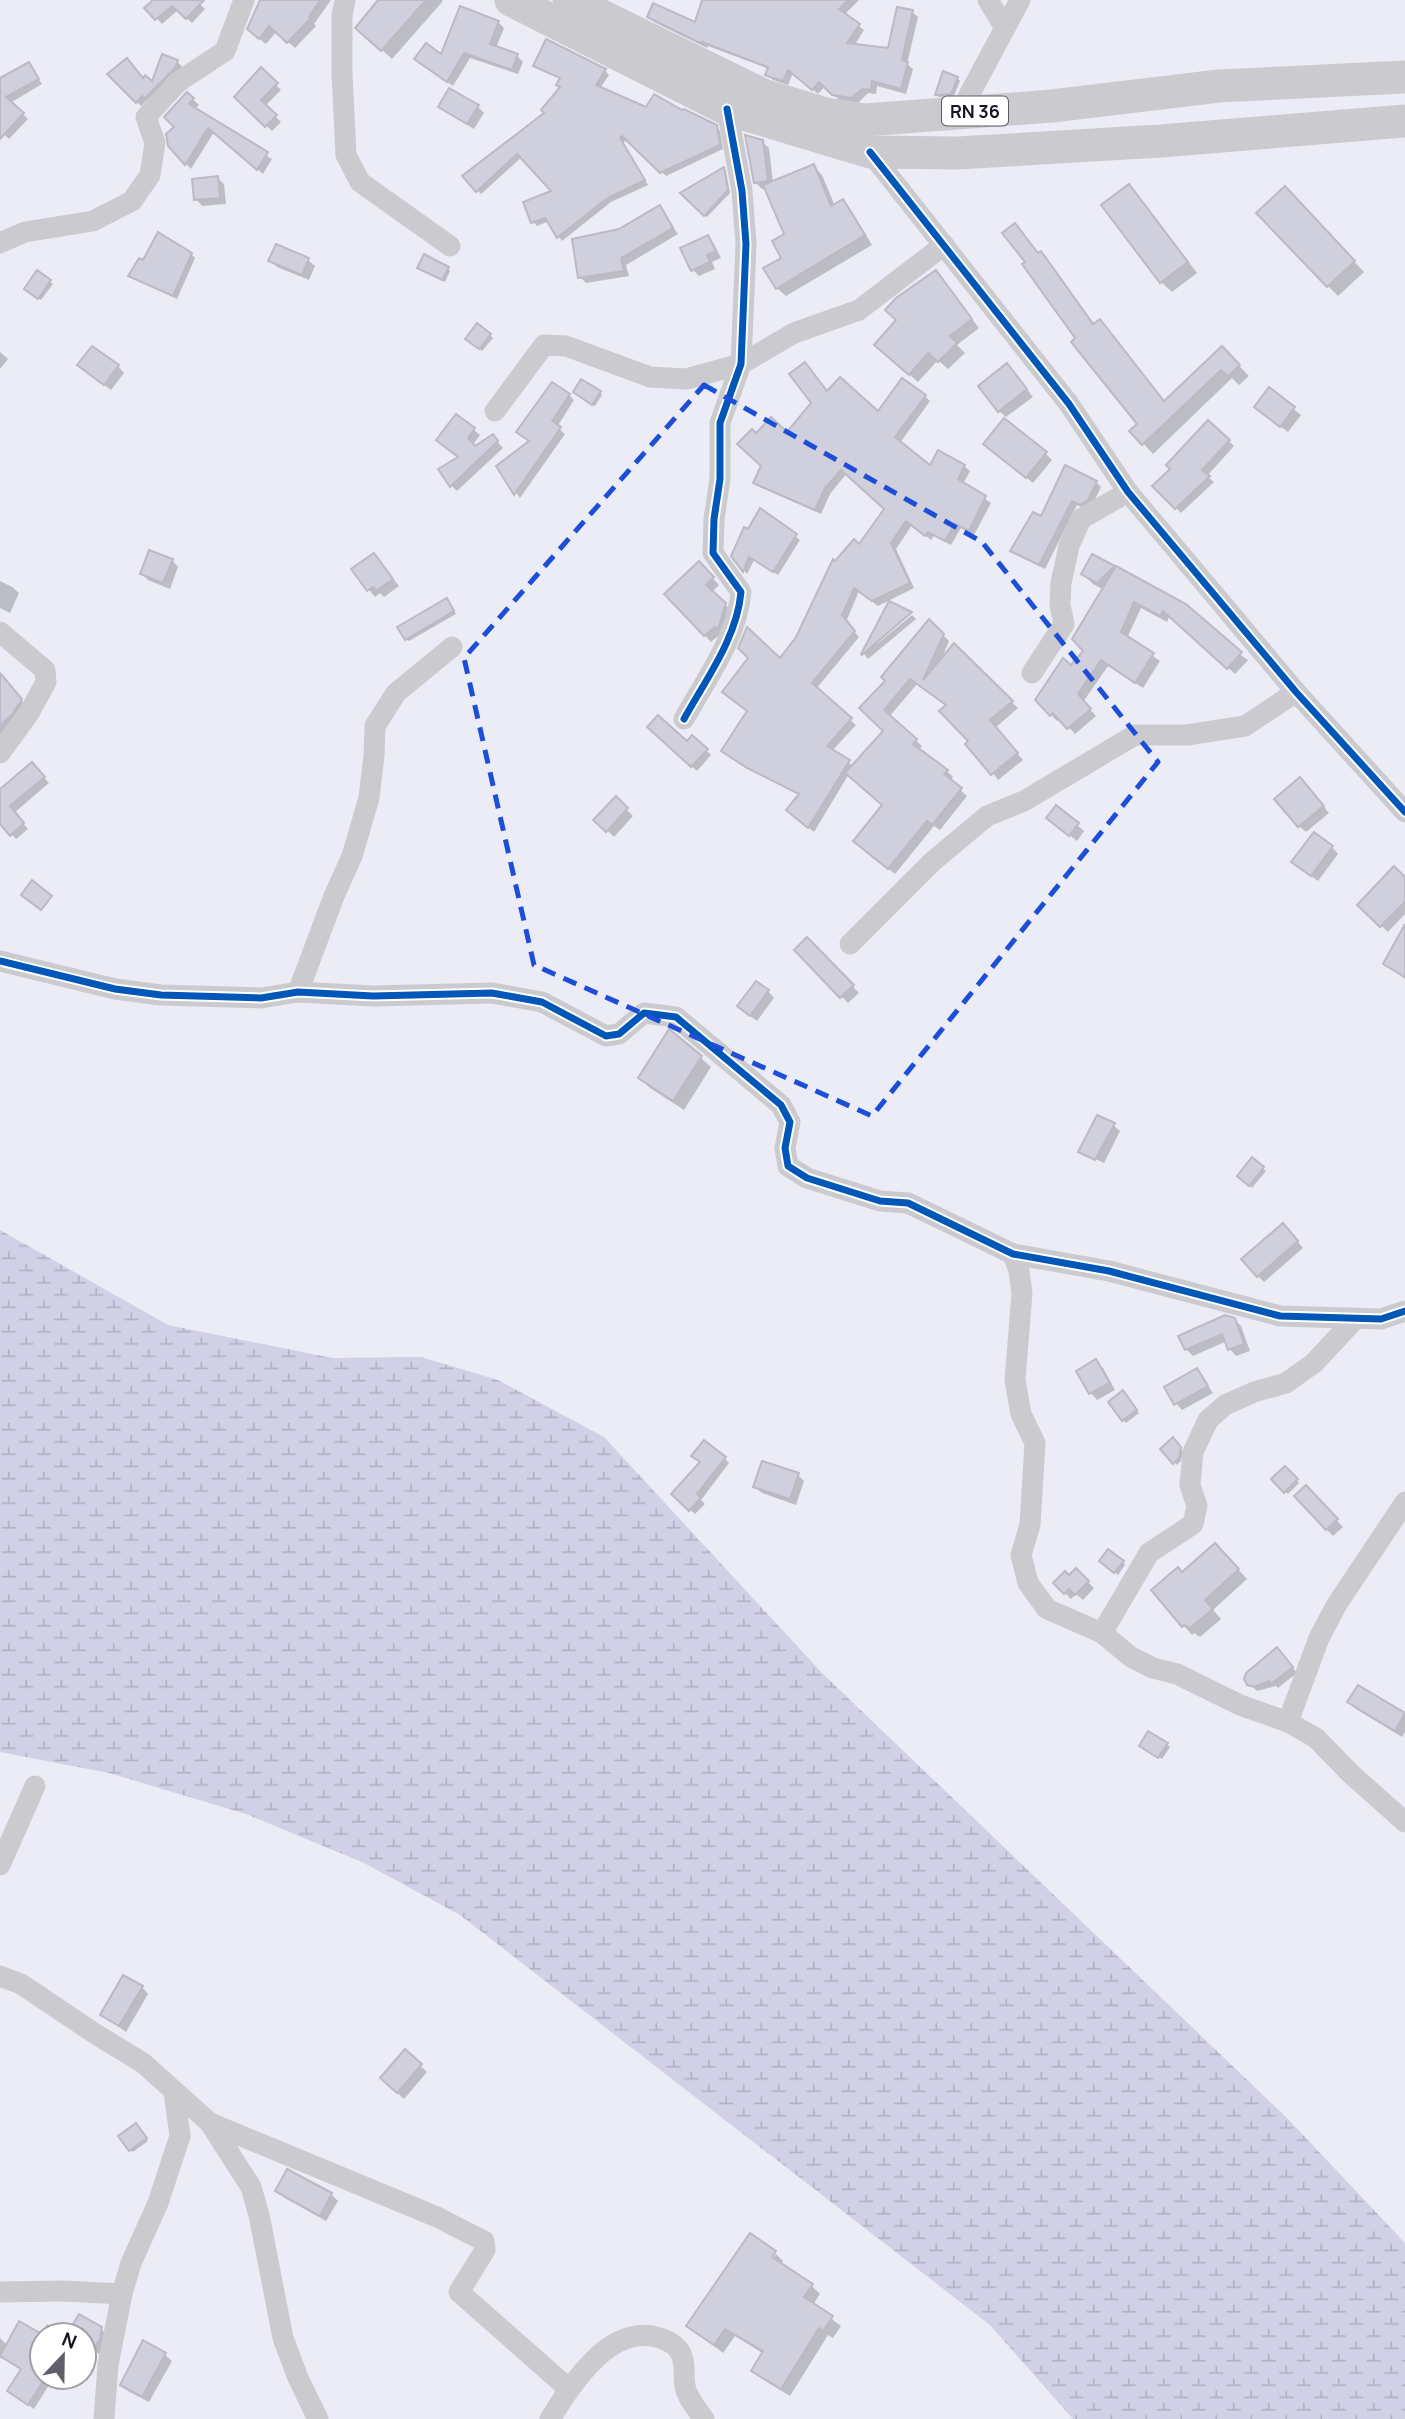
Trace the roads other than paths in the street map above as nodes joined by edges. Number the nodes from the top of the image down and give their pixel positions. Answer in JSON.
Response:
{"nodes":[{"id":1,"x":244,"y":0,"type":"edge"},
{"id":2,"x":345,"y":0,"type":"edge"},
{"id":3,"x":511,"y":0,"type":"edge"},
{"id":4,"x":569,"y":0,"type":"edge"},
{"id":5,"x":988,"y":0,"type":"edge"},
{"id":6,"x":1020,"y":0,"type":"edge"},
{"id":7,"x":613,"y":10,"type":"edge"},
{"id":8,"x":1005,"y":28,"type":"junction"},
{"id":9,"x":1405,"y":77,"type":"edge"},
{"id":10,"x":727,"y":108,"type":"junction"},
{"id":11,"x":960,"y":112,"type":"junction"},
{"id":12,"x":1405,"y":121,"type":"edge"},
{"id":13,"x":870,"y":152,"type":"junction"},
{"id":14,"x":0,"y":243,"type":"edge"},
{"id":15,"x":944,"y":245,"type":"junction"},
{"id":16,"x":450,"y":246,"type":"dead end"},
{"id":17,"x":741,"y":364,"type":"junction"},
{"id":18,"x":495,"y":411,"type":"dead end"},
{"id":19,"x":1128,"y":492,"type":"junction"},
{"id":20,"x":0,"y":632,"type":"edge"},
{"id":21,"x":452,"y":647,"type":"dead end"},
{"id":22,"x":1032,"y":673,"type":"dead end"},
{"id":23,"x":1296,"y":692,"type":"junction"},
{"id":24,"x":684,"y":719,"type":"dead end"},
{"id":25,"x":0,"y":753,"type":"edge"},
{"id":26,"x":1401,"y":800,"type":"edge"},
{"id":27,"x":850,"y":944,"type":"dead end"},
{"id":28,"x":0,"y":961,"type":"edge"},
{"id":29,"x":298,"y":992,"type":"junction"},
{"id":30,"x":1013,"y":1254,"type":"junction"},
{"id":31,"x":1405,"y":1311,"type":"edge"},
{"id":32,"x":1355,"y":1319,"type":"junction"},
{"id":33,"x":1405,"y":1502,"type":"edge"},
{"id":34,"x":1102,"y":1633,"type":"junction"},
{"id":35,"x":1289,"y":1722,"type":"junction"},
{"id":36,"x":35,"y":1786,"type":"dead end"},
{"id":37,"x":1405,"y":1822,"type":"edge"},
{"id":38,"x":0,"y":1865,"type":"edge"},
{"id":39,"x":0,"y":1976,"type":"edge"},
{"id":40,"x":174,"y":2092,"type":"junction"},
{"id":41,"x":210,"y":2123,"type":"junction"},
{"id":42,"x":0,"y":2292,"type":"edge"},
{"id":43,"x":121,"y":2294,"type":"junction"},
{"id":44,"x":569,"y":2389,"type":"junction"},
{"id":45,"x":104,"y":2419,"type":"edge"},
{"id":46,"x":318,"y":2419,"type":"edge"},
{"id":47,"x":550,"y":2419,"type":"edge"},
{"id":48,"x":704,"y":2419,"type":"edge"}],
"edges":[{"from":1,"to":14,"type":"street"},
{"from":2,"to":16,"type":"street"},
{"from":3,"to":10,"type":"main road","number":"RN 36"},
{"from":4,"to":7,"type":"main road","number":"RN 36"},
{"from":5,"to":8,"type":"street"},
{"from":6,"to":8,"type":"street"},
{"from":7,"to":11,"type":"main road","number":"RN 36"},
{"from":8,"to":11,"type":"street"},
{"from":9,"to":11,"type":"main road","number":"RN 36"},
{"from":10,"to":13,"type":"main road","number":"RN 36"},
{"from":10,"to":17,"type":"street"},
{"from":12,"to":13,"type":"main road","number":"RN 36"},
{"from":13,"to":15,"type":"street"},
{"from":15,"to":17,"type":"street"},
{"from":15,"to":19,"type":"street"},
{"from":17,"to":18,"type":"street"},
{"from":17,"to":24,"type":"street"},
{"from":19,"to":22,"type":"street"},
{"from":19,"to":23,"type":"street"},
{"from":20,"to":25,"type":"street"},
{"from":21,"to":29,"type":"street"},
{"from":23,"to":26,"type":"street"},
{"from":23,"to":27,"type":"street"},
{"from":28,"to":29,"type":"street"},
{"from":29,"to":30,"type":"street"},
{"from":30,"to":32,"type":"street"},
{"from":30,"to":34,"type":"street"},
{"from":31,"to":32,"type":"street"},
{"from":32,"to":34,"type":"street"},
{"from":33,"to":35,"type":"street"},
{"from":34,"to":35,"type":"street"},
{"from":35,"to":37,"type":"street"},
{"from":36,"to":38,"type":"street"},
{"from":39,"to":40,"type":"street"},
{"from":40,"to":41,"type":"street"},
{"from":40,"to":43,"type":"street"},
{"from":41,"to":44,"type":"street"},
{"from":41,"to":46,"type":"street"},
{"from":42,"to":43,"type":"street"},
{"from":43,"to":45,"type":"street"},
{"from":44,"to":47,"type":"street"},
{"from":44,"to":48,"type":"street"}]}
